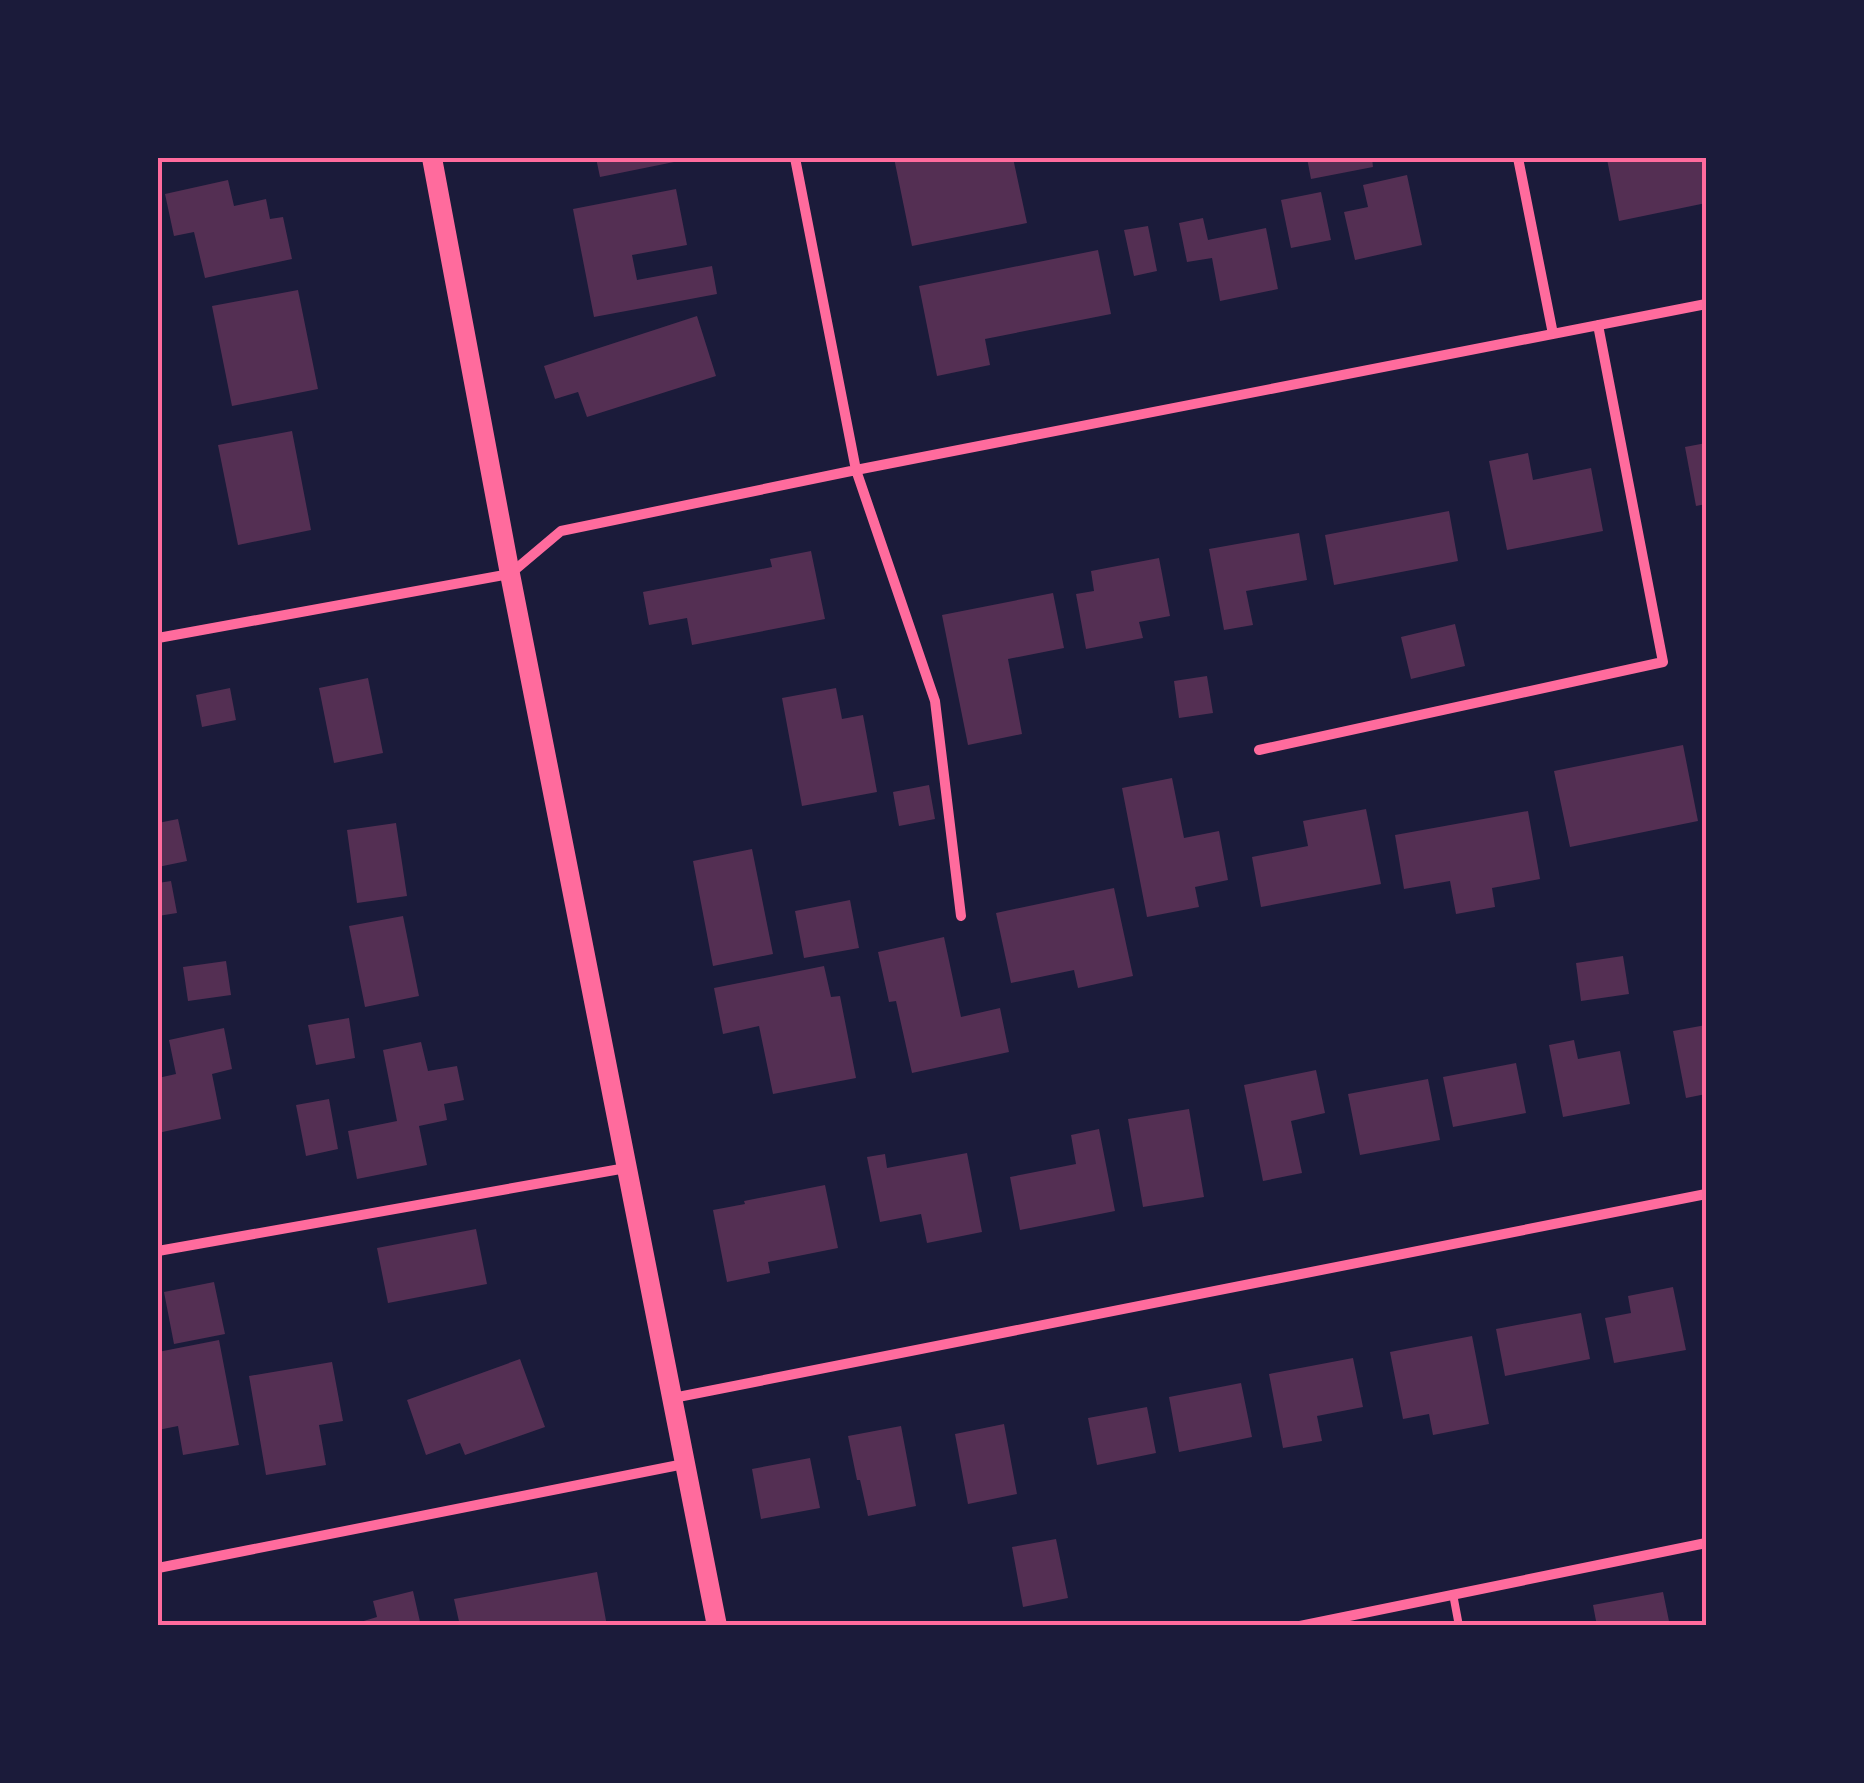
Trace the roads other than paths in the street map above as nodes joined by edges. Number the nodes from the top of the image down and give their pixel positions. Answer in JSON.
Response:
{"nodes":[{"id":1,"x":432,"y":158,"type":"edge"},
{"id":2,"x":795,"y":158,"type":"edge"},
{"id":3,"x":1518,"y":158,"type":"edge"},
{"id":4,"x":1706,"y":304,"type":"edge"},
{"id":5,"x":1598,"y":325,"type":"junction"},
{"id":6,"x":1553,"y":334,"type":"junction"},
{"id":7,"x":856,"y":470,"type":"junction"},
{"id":8,"x":510,"y":574,"type":"junction"},
{"id":9,"x":158,"y":638,"type":"edge"},
{"id":10,"x":1259,"y":750,"type":"dead end"},
{"id":11,"x":961,"y":916,"type":"dead end"},
{"id":12,"x":627,"y":1168,"type":"junction"},
{"id":13,"x":1706,"y":1194,"type":"edge"},
{"id":14,"x":158,"y":1251,"type":"edge"},
{"id":15,"x":672,"y":1398,"type":"junction"},
{"id":16,"x":685,"y":1464,"type":"junction"},
{"id":17,"x":1706,"y":1543,"type":"edge"},
{"id":18,"x":158,"y":1568,"type":"edge"},
{"id":19,"x":1453,"y":1594,"type":"junction"},
{"id":20,"x":717,"y":1626,"type":"edge"},
{"id":21,"x":1300,"y":1626,"type":"edge"},
{"id":22,"x":1459,"y":1626,"type":"edge"}],
"edges":[{"from":1,"to":8,"type":"main road"},
{"from":2,"to":7,"type":"street"},
{"from":3,"to":6,"type":"street"},
{"from":4,"to":5,"type":"street"},
{"from":5,"to":6,"type":"street"},
{"from":5,"to":10,"type":"street"},
{"from":6,"to":7,"type":"street"},
{"from":7,"to":8,"type":"street"},
{"from":7,"to":11,"type":"street"},
{"from":8,"to":9,"type":"street"},
{"from":8,"to":12,"type":"main road"},
{"from":12,"to":14,"type":"street"},
{"from":12,"to":15,"type":"main road"},
{"from":13,"to":15,"type":"street"},
{"from":15,"to":16,"type":"main road"},
{"from":16,"to":18,"type":"street"},
{"from":16,"to":20,"type":"main road"},
{"from":17,"to":19,"type":"street"},
{"from":19,"to":21,"type":"street"},
{"from":19,"to":22,"type":"lane"}]}
